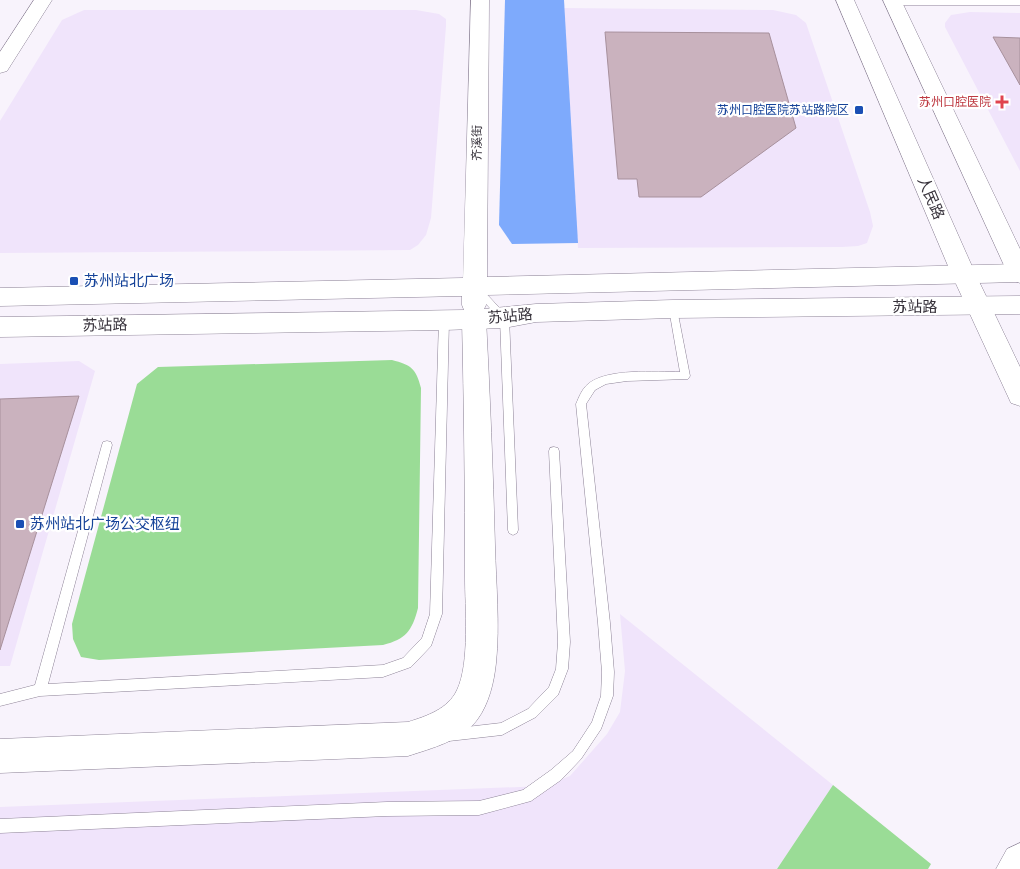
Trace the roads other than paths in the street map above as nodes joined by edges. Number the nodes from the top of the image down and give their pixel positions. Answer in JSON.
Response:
{"nodes":[{"id":1,"x":43,"y":0,"type":"edge"},
{"id":2,"x":480,"y":0,"type":"edge"},
{"id":3,"x":845,"y":0,"type":"edge"},
{"id":4,"x":892,"y":0,"type":"edge"},
{"id":5,"x":1020,"y":1,"type":"edge"},
{"id":6,"x":0,"y":67,"type":"edge"},
{"id":7,"x":963,"y":273,"type":"junction"},
{"id":8,"x":1020,"y":273,"type":"edge"},
{"id":9,"x":474,"y":286,"type":"junction"},
{"id":10,"x":0,"y":297,"type":"edge"},
{"id":11,"x":1020,"y":305,"type":"edge"},
{"id":12,"x":978,"y":307,"type":"junction"},
{"id":13,"x":673,"y":309,"type":"junction"},
{"id":14,"x":489,"y":319,"type":"junction"},
{"id":15,"x":444,"y":320,"type":"junction"},
{"id":16,"x":0,"y":327,"type":"edge"},
{"id":17,"x":1020,"y":395,"type":"edge"},
{"id":18,"x":107,"y":445,"type":"dead end"},
{"id":19,"x":554,"y":451,"type":"dead end"},
{"id":20,"x":513,"y":530,"type":"dead end"},
{"id":21,"x":40,"y":690,"type":"junction"},
{"id":22,"x":0,"y":700,"type":"edge"},
{"id":23,"x":408,"y":738,"type":"junction"},
{"id":24,"x":0,"y":756,"type":"edge"},
{"id":25,"x":0,"y":826,"type":"edge"},
{"id":26,"x":1020,"y":862,"type":"edge"},
{"id":27,"x":1015,"y":869,"type":"edge"}],
"edges":[{"from":1,"to":6,"type":"main road"},
{"from":2,"to":9,"type":"main road","name":"齐溪街"},
{"from":3,"to":7,"type":"main road","name":"人民路"},
{"from":4,"to":5,"type":"street"},
{"from":4,"to":8,"type":"main road"},
{"from":7,"to":8,"type":"main road","name":"苏站路"},
{"from":7,"to":9,"type":"main road","name":"苏站路"},
{"from":7,"to":12,"type":"main road","name":"人民路"},
{"from":9,"to":10,"type":"main road","name":"苏站路"},
{"from":9,"to":14,"type":"main road","name":"齐溪街"},
{"from":11,"to":12,"type":"main road","name":"苏站路"},
{"from":12,"to":13,"type":"main road","name":"苏站路"},
{"from":12,"to":17,"type":"main road","name":"人民路"},
{"from":13,"to":14,"type":"main road","name":"苏站路"},
{"from":13,"to":25,"type":"lane"},
{"from":14,"to":15,"type":"main road","name":"苏站路"},
{"from":14,"to":20,"type":"lane"},
{"from":14,"to":23,"type":"main road","name":"齐溪街"},
{"from":15,"to":16,"type":"main road","name":"苏站路"},
{"from":15,"to":21,"type":"lane"},
{"from":18,"to":21,"type":"lane"},
{"from":19,"to":23,"type":"lane"},
{"from":21,"to":22,"type":"lane"},
{"from":23,"to":24,"type":"main road","name":"齐溪街"},
{"from":26,"to":27,"type":"main road"}]}
